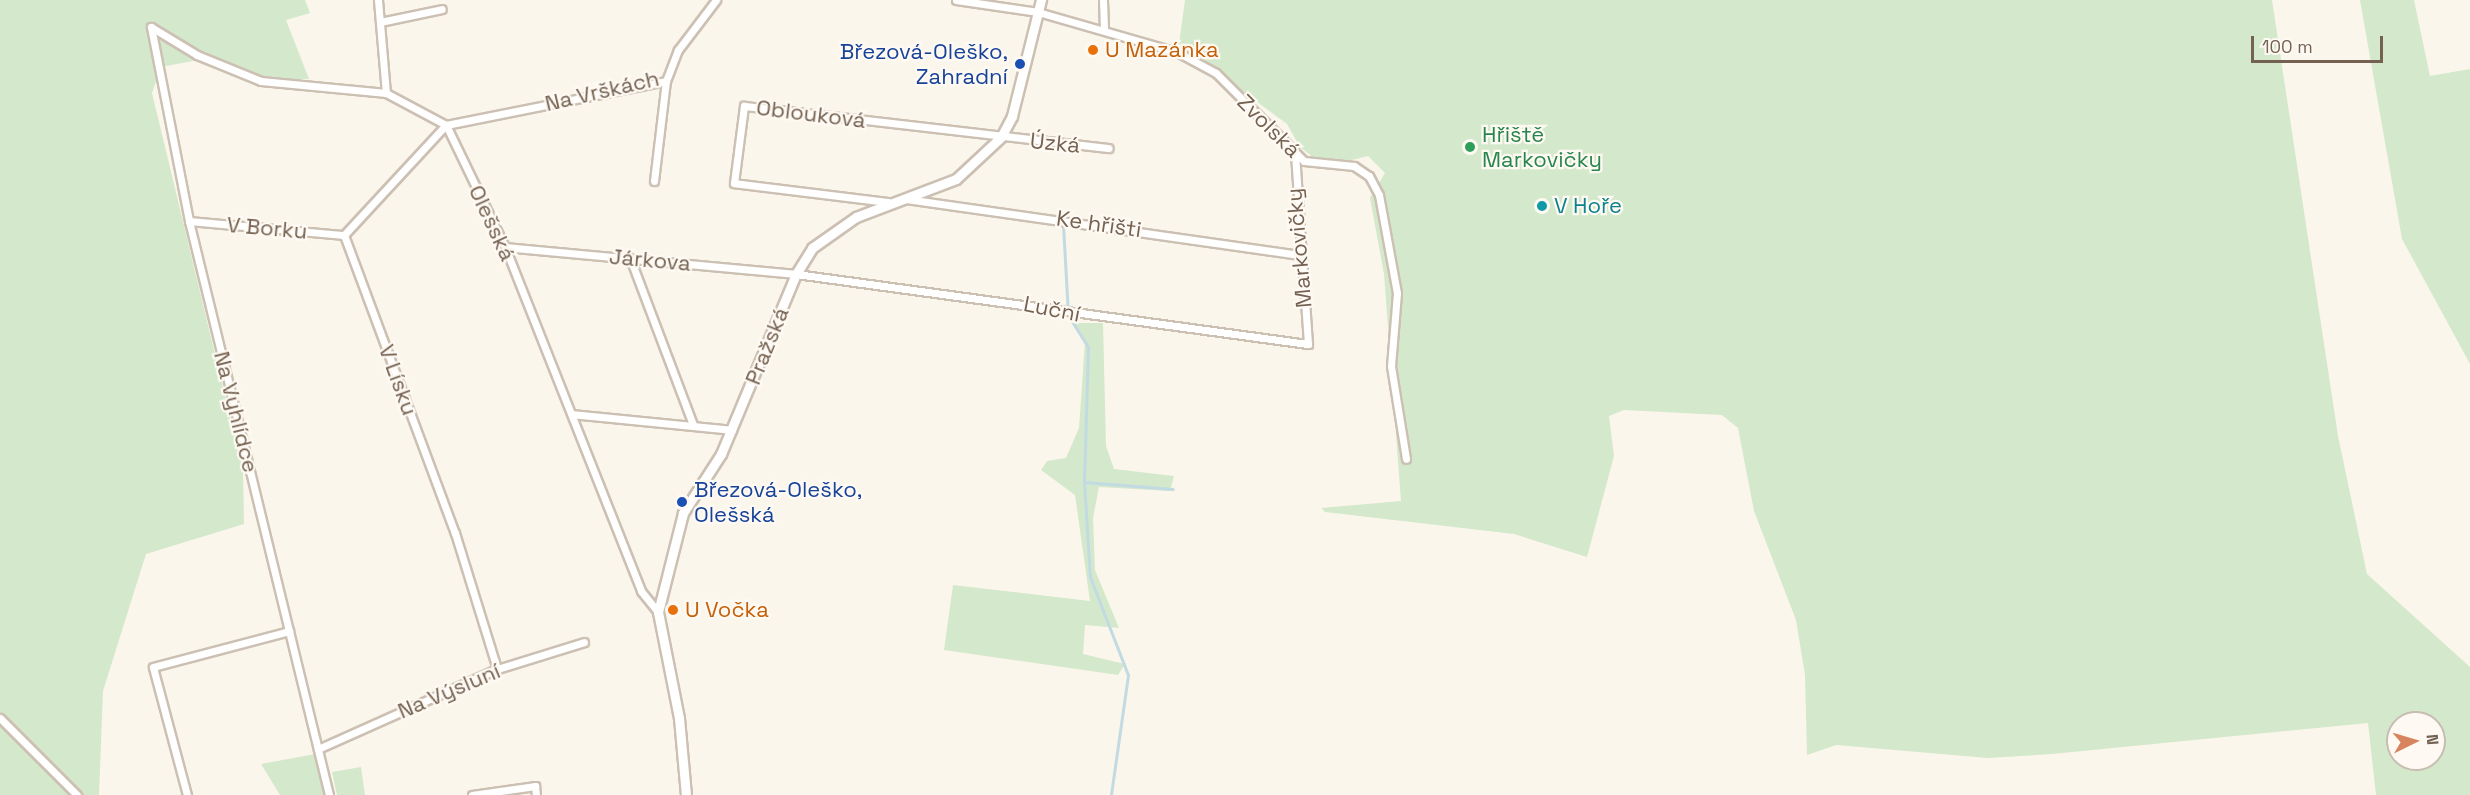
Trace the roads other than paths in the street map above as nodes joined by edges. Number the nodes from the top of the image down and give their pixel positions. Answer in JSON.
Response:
{"nodes":[{"id":1,"x":378,"y":0,"type":"edge"},
{"id":2,"x":716,"y":0,"type":"edge"},
{"id":3,"x":956,"y":0,"type":"edge"},
{"id":4,"x":1041,"y":0,"type":"edge"},
{"id":5,"x":1103,"y":0,"type":"edge"},
{"id":6,"x":977,"y":1,"type":"edge"},
{"id":7,"x":442,"y":9,"type":"dead end"},
{"id":8,"x":1038,"y":12,"type":"junction"},
{"id":9,"x":380,"y":22,"type":"junction"},
{"id":10,"x":1104,"y":28,"type":"junction"},
{"id":11,"x":666,"y":81,"type":"junction"},
{"id":12,"x":386,"y":93,"type":"junction"},
{"id":13,"x":446,"y":125,"type":"junction"},
{"id":14,"x":1001,"y":137,"type":"junction"},
{"id":15,"x":1109,"y":148,"type":"dead end"},
{"id":16,"x":1295,"y":153,"type":"junction"},
{"id":17,"x":654,"y":180,"type":"dead end"},
{"id":18,"x":899,"y":198,"type":"junction"},
{"id":19,"x":888,"y":202,"type":"junction"},
{"id":20,"x":189,"y":221,"type":"junction"},
{"id":21,"x":344,"y":235,"type":"junction"},
{"id":22,"x":505,"y":247,"type":"junction"},
{"id":23,"x":1298,"y":255,"type":"junction"},
{"id":24,"x":630,"y":258,"type":"junction"},
{"id":25,"x":796,"y":274,"type":"junction"},
{"id":26,"x":1308,"y":344,"type":"joint"},
{"id":27,"x":572,"y":414,"type":"junction"},
{"id":28,"x":693,"y":425,"type":"junction"},
{"id":29,"x":732,"y":430,"type":"junction"},
{"id":30,"x":1406,"y":459,"type":"dead end"},
{"id":31,"x":658,"y":612,"type":"junction"},
{"id":32,"x":289,"y":631,"type":"junction"},
{"id":33,"x":584,"y":642,"type":"dead end"},
{"id":34,"x":498,"y":669,"type":"junction"},
{"id":35,"x":0,"y":718,"type":"edge"},
{"id":36,"x":318,"y":748,"type":"junction"},
{"id":37,"x":77,"y":795,"type":"edge"},
{"id":38,"x":187,"y":795,"type":"edge"},
{"id":39,"x":329,"y":795,"type":"edge"},
{"id":40,"x":472,"y":795,"type":"edge"},
{"id":41,"x":536,"y":795,"type":"edge"},
{"id":42,"x":686,"y":795,"type":"edge"}],
"edges":[{"from":1,"to":9,"type":"street"},
{"from":2,"to":11,"type":"street","name":"Na Vrškách"},
{"from":3,"to":6,"type":"street","name":"Zvolská"},
{"from":4,"to":8,"type":"street","name":"Pražská"},
{"from":5,"to":10,"type":"street"},
{"from":6,"to":8,"type":"street","name":"Zvolská"},
{"from":7,"to":9,"type":"street"},
{"from":8,"to":10,"type":"street","name":"Zvolská"},
{"from":8,"to":14,"type":"street","name":"Pražská"},
{"from":9,"to":12,"type":"street"},
{"from":10,"to":16,"type":"street","name":"Zvolská"},
{"from":11,"to":13,"type":"street","name":"Na Vrškách"},
{"from":11,"to":17,"type":"street"},
{"from":12,"to":13,"type":"street"},
{"from":12,"to":20,"type":"street","name":"Na Vyhlídce"},
{"from":13,"to":21,"type":"street"},
{"from":13,"to":22,"type":"street","name":"Olešská"},
{"from":14,"to":15,"type":"street","name":"Úzká"},
{"from":14,"to":18,"type":"street","name":"Pražská"},
{"from":14,"to":19,"type":"street","name":"Oblouková"},
{"from":16,"to":23,"type":"street","name":"Markovičky"},
{"from":16,"to":30,"type":"street","name":"Zvolská"},
{"from":18,"to":19,"type":"street","name":"Pražská"},
{"from":18,"to":23,"type":"street","name":"Ke hřišti"},
{"from":19,"to":25,"type":"street","name":"Pražská"},
{"from":20,"to":21,"type":"street","name":"V Borku"},
{"from":20,"to":32,"type":"street","name":"Na Vyhlídce"},
{"from":21,"to":34,"type":"street","name":"V Lísku"},
{"from":22,"to":24,"type":"street","name":"Járkova"},
{"from":22,"to":27,"type":"street","name":"Olešská"},
{"from":23,"to":26,"type":"street","name":"Markovičky"},
{"from":24,"to":25,"type":"street","name":"Járkova"},
{"from":24,"to":28,"type":"street"},
{"from":25,"to":26,"type":"street","name":"Luční"},
{"from":25,"to":29,"type":"street","name":"Pražská"},
{"from":27,"to":28,"type":"street"},
{"from":27,"to":31,"type":"street","name":"Olešská"},
{"from":28,"to":29,"type":"street"},
{"from":29,"to":31,"type":"street","name":"Pražská"},
{"from":31,"to":42,"type":"street","name":"Pražská"},
{"from":32,"to":36,"type":"street","name":"Na Vyhlídce"},
{"from":32,"to":38,"type":"street"},
{"from":33,"to":34,"type":"street","name":"Na Výsluní"},
{"from":34,"to":36,"type":"street","name":"Na Výsluní"},
{"from":35,"to":37,"type":"street"},
{"from":36,"to":39,"type":"street","name":"Na Vyhlídce"},
{"from":40,"to":41,"type":"street"}]}
